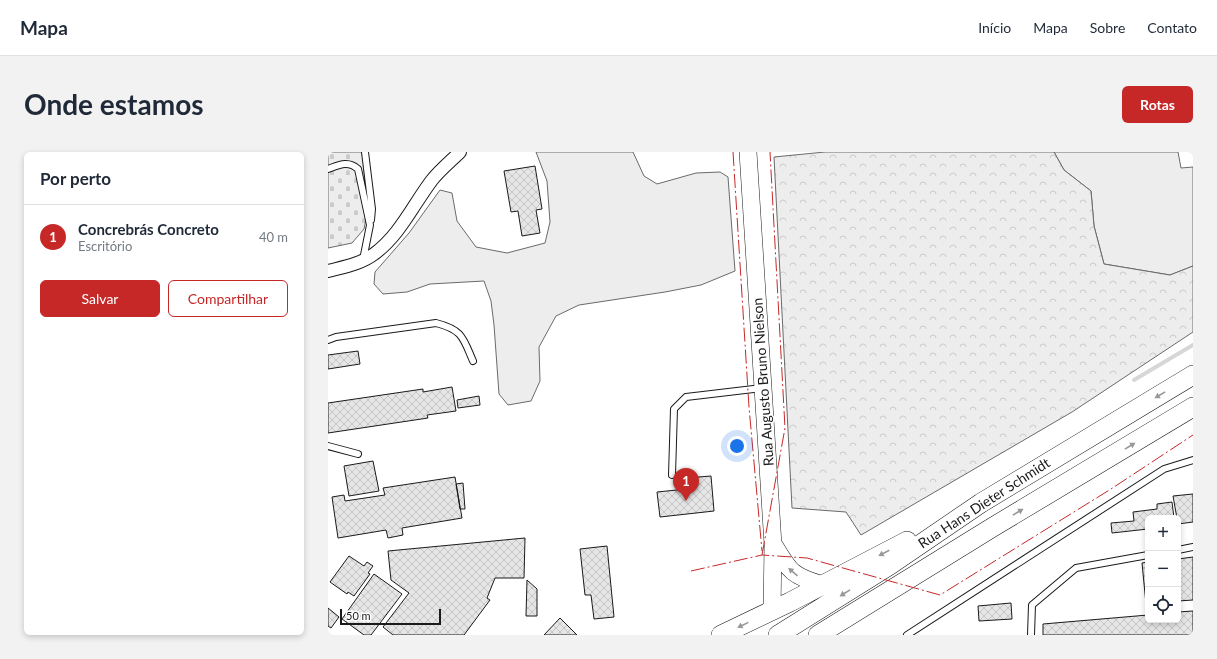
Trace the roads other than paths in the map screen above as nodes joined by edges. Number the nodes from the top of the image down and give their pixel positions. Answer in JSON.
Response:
{"nodes":[{"id":1,"x":365,"y":152,"type":"edge"},
{"id":2,"x":460,"y":152,"type":"edge"},
{"id":3,"x":748,"y":152,"type":"edge"},
{"id":4,"x":328,"y":169,"type":"edge"},
{"id":5,"x":370,"y":225,"type":"junction"},
{"id":6,"x":364,"y":260,"type":"junction"},
{"id":7,"x":328,"y":271,"type":"edge"},
{"id":8,"x":328,"y":340,"type":"edge"},
{"id":9,"x":473,"y":361,"type":"dead end"},
{"id":10,"x":1193,"y":375,"type":"edge"},
{"id":11,"x":763,"y":388,"type":"junction"},
{"id":12,"x":1193,"y":407,"type":"edge"},
{"id":13,"x":328,"y":446,"type":"edge"},
{"id":14,"x":358,"y":454,"type":"dead end"},
{"id":15,"x":1193,"y":460,"type":"edge"},
{"id":16,"x":672,"y":476,"type":"dead end"},
{"id":17,"x":981,"y":503,"type":"junction"},
{"id":18,"x":993,"y":527,"type":"junction"},
{"id":19,"x":773,"y":545,"type":"junction"},
{"id":20,"x":1193,"y":547,"type":"edge"},
{"id":21,"x":1181,"y":549,"type":"edge"},
{"id":22,"x":1145,"y":556,"type":"edge"},
{"id":23,"x":823,"y":585,"type":"junction"},
{"id":24,"x":772,"y":610,"type":"junction"},
{"id":25,"x":721,"y":635,"type":"edge"},
{"id":26,"x":778,"y":635,"type":"edge"},
{"id":27,"x":818,"y":635,"type":"edge"},
{"id":28,"x":838,"y":635,"type":"edge"},
{"id":29,"x":906,"y":635,"type":"edge"},
{"id":30,"x":1031,"y":635,"type":"edge"}],
"edges":[{"from":1,"to":5,"type":"lane"},
{"from":2,"to":6,"type":"street"},
{"from":3,"to":11,"type":"main road","name":"Rua Augusto Bruno Nielson"},
{"from":4,"to":5,"type":"lane"},
{"from":5,"to":6,"type":"lane"},
{"from":6,"to":7,"type":"street"},
{"from":8,"to":9,"type":"lane"},
{"from":10,"to":17,"type":"main road","name":"Rua Hans Dieter Schmidt","one_way":true},
{"from":11,"to":16,"type":"lane"},
{"from":11,"to":19,"type":"main road","name":"Rua Augusto Bruno Nielson"},
{"from":18,"to":12,"type":"main road","name":"Rua Hans Dieter Schmidt","one_way":true},
{"from":13,"to":14,"type":"lane"},
{"from":15,"to":29,"type":"lane"},
{"from":17,"to":23,"type":"main road","one_way":true},
{"from":17,"to":26,"type":"main road","name":"Rua Hans Dieter Schmidt","one_way":true},
{"from":18,"to":27,"type":"main road","name":"Rua Hans Dieter Schmidt"},
{"from":18,"to":28,"type":"main road"},
{"from":23,"to":19,"type":"main road","name":"Rua Augusto Bruno Nielson","one_way":true},
{"from":19,"to":24,"type":"main road"},
{"from":20,"to":21,"type":"lane"},
{"from":22,"to":30,"type":"lane"},
{"from":23,"to":24,"type":"main road"},
{"from":24,"to":25,"type":"main road","one_way":true}]}
